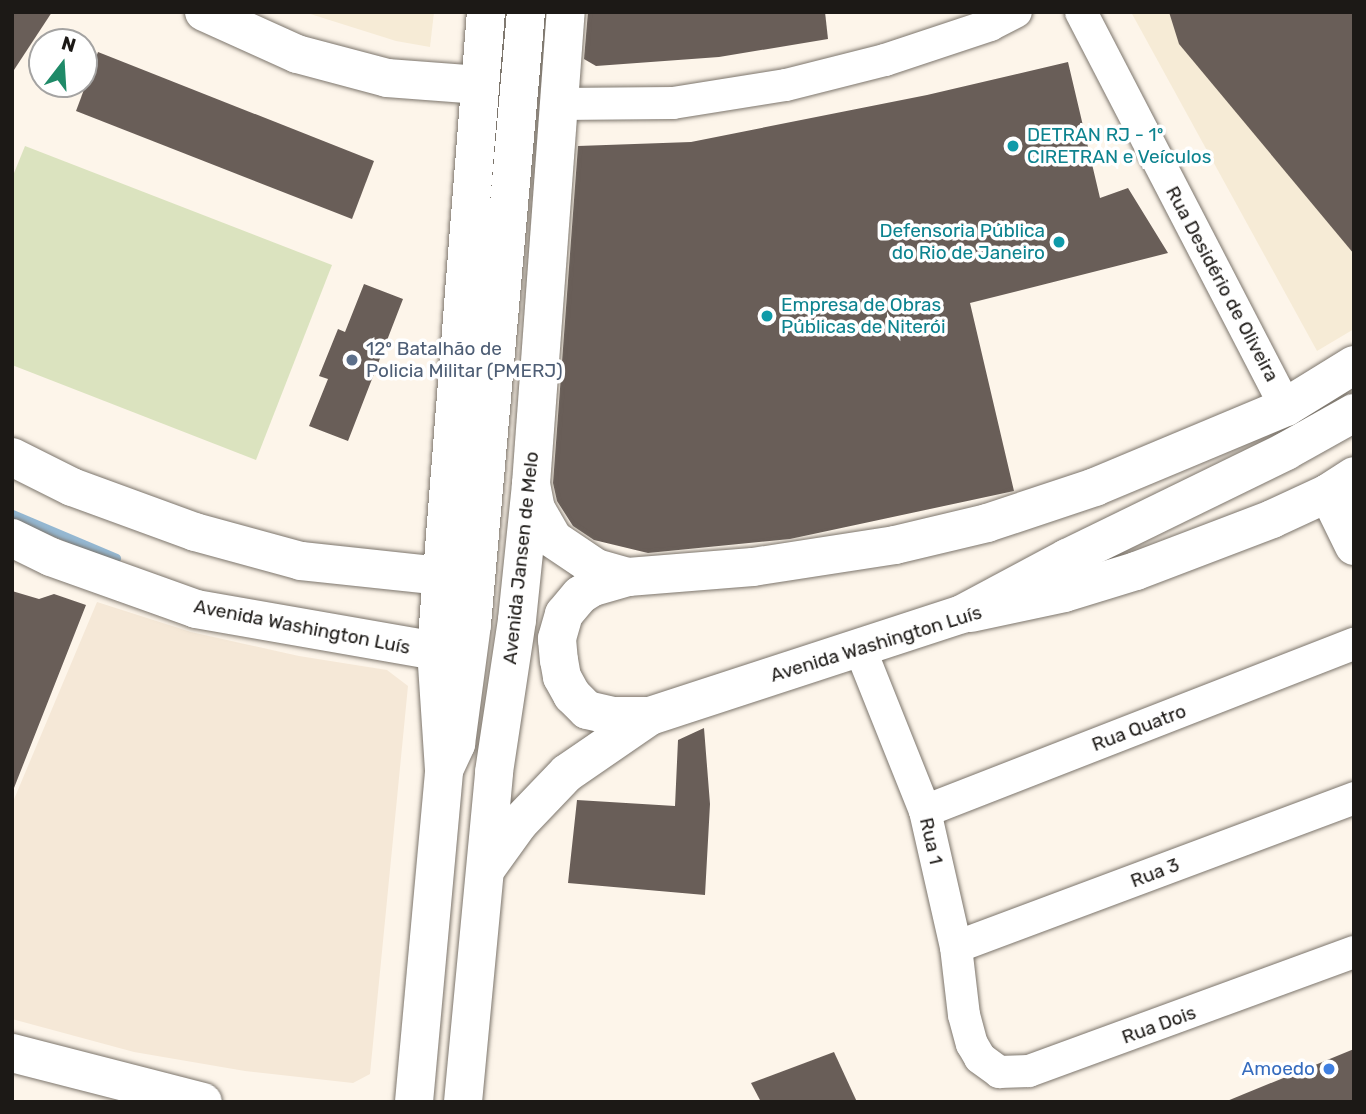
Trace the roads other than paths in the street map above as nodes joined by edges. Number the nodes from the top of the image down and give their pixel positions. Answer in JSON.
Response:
{"nodes":[{"id":1,"x":204,"y":12,"type":"edge"},
{"id":2,"x":486,"y":12,"type":"edge"},
{"id":3,"x":526,"y":12,"type":"edge"},
{"id":4,"x":566,"y":12,"type":"edge"},
{"id":5,"x":1016,"y":12,"type":"edge"},
{"id":6,"x":1081,"y":12,"type":"edge"},
{"id":7,"x":480,"y":85,"type":"junction"},
{"id":8,"x":559,"y":104,"type":"junction"},
{"id":9,"x":1354,"y":365,"type":"edge"},
{"id":10,"x":1286,"y":407,"type":"junction"},
{"id":11,"x":1354,"y":413,"type":"edge"},
{"id":12,"x":12,"y":457,"type":"edge"},
{"id":13,"x":531,"y":484,"type":"junction"},
{"id":14,"x":1341,"y":484,"type":"edge"},
{"id":15,"x":12,"y":538,"type":"edge"},
{"id":16,"x":1354,"y":546,"type":"edge"},
{"id":17,"x":442,"y":576,"type":"junction"},
{"id":18,"x":628,"y":577,"type":"junction"},
{"id":19,"x":962,"y":614,"type":"junction"},
{"id":20,"x":1354,"y":644,"type":"edge"},
{"id":21,"x":859,"y":646,"type":"junction"},
{"id":22,"x":436,"y":651,"type":"junction"},
{"id":23,"x":650,"y":716,"type":"junction"},
{"id":24,"x":444,"y":771,"type":"junction"},
{"id":25,"x":1354,"y":798,"type":"edge"},
{"id":26,"x":925,"y":811,"type":"junction"},
{"id":27,"x":484,"y":871,"type":"junction"},
{"id":28,"x":956,"y":947,"type":"junction"},
{"id":29,"x":1354,"y":953,"type":"edge"},
{"id":30,"x":972,"y":1044,"type":"joint"},
{"id":31,"x":12,"y":1053,"type":"edge"},
{"id":32,"x":203,"y":1102,"type":"edge"},
{"id":33,"x":414,"y":1102,"type":"edge"},
{"id":34,"x":463,"y":1102,"type":"edge"}],
"edges":[{"from":1,"to":7,"type":"main road"},
{"from":2,"to":7,"type":"main road"},
{"from":3,"to":24,"type":"main road"},
{"from":4,"to":8,"type":"main road","name":"Avenida Jansen de Melo"},
{"from":5,"to":8,"type":"street"},
{"from":6,"to":10,"type":"street","name":"Rua Desidério de Oliveira"},
{"from":7,"to":17,"type":"main road"},
{"from":8,"to":13,"type":"main road","name":"Avenida Jansen de Melo"},
{"from":9,"to":10,"type":"main road"},
{"from":10,"to":18,"type":"main road"},
{"from":11,"to":19,"type":"main road"},
{"from":12,"to":17,"type":"main road"},
{"from":13,"to":18,"type":"main road"},
{"from":13,"to":27,"type":"main road","name":"Avenida Jansen de Melo"},
{"from":14,"to":16,"type":"main road"},
{"from":14,"to":19,"type":"main road","name":"Avenida Washington Luís"},
{"from":15,"to":22,"type":"main road","name":"Avenida Washington Luís"},
{"from":17,"to":22,"type":"main road"},
{"from":18,"to":23,"type":"main road"},
{"from":19,"to":21,"type":"main road","name":"Avenida Washington Luís"},
{"from":20,"to":26,"type":"street","name":"Rua Quatro"},
{"from":21,"to":23,"type":"main road","name":"Avenida Washington Luís"},
{"from":21,"to":26,"type":"street","name":"Rua 1"},
{"from":22,"to":24,"type":"main road"},
{"from":23,"to":27,"type":"main road","name":"Avenida Washington Luís"},
{"from":24,"to":33,"type":"main road"},
{"from":25,"to":28,"type":"street","name":"Rua 3"},
{"from":26,"to":28,"type":"street","name":"Rua 1"},
{"from":27,"to":34,"type":"main road","name":"Avenida Jansen de Melo"},
{"from":28,"to":30,"type":"street","name":"Rua 1"},
{"from":29,"to":30,"type":"street","name":"Rua Dois"},
{"from":31,"to":32,"type":"main road"}]}
